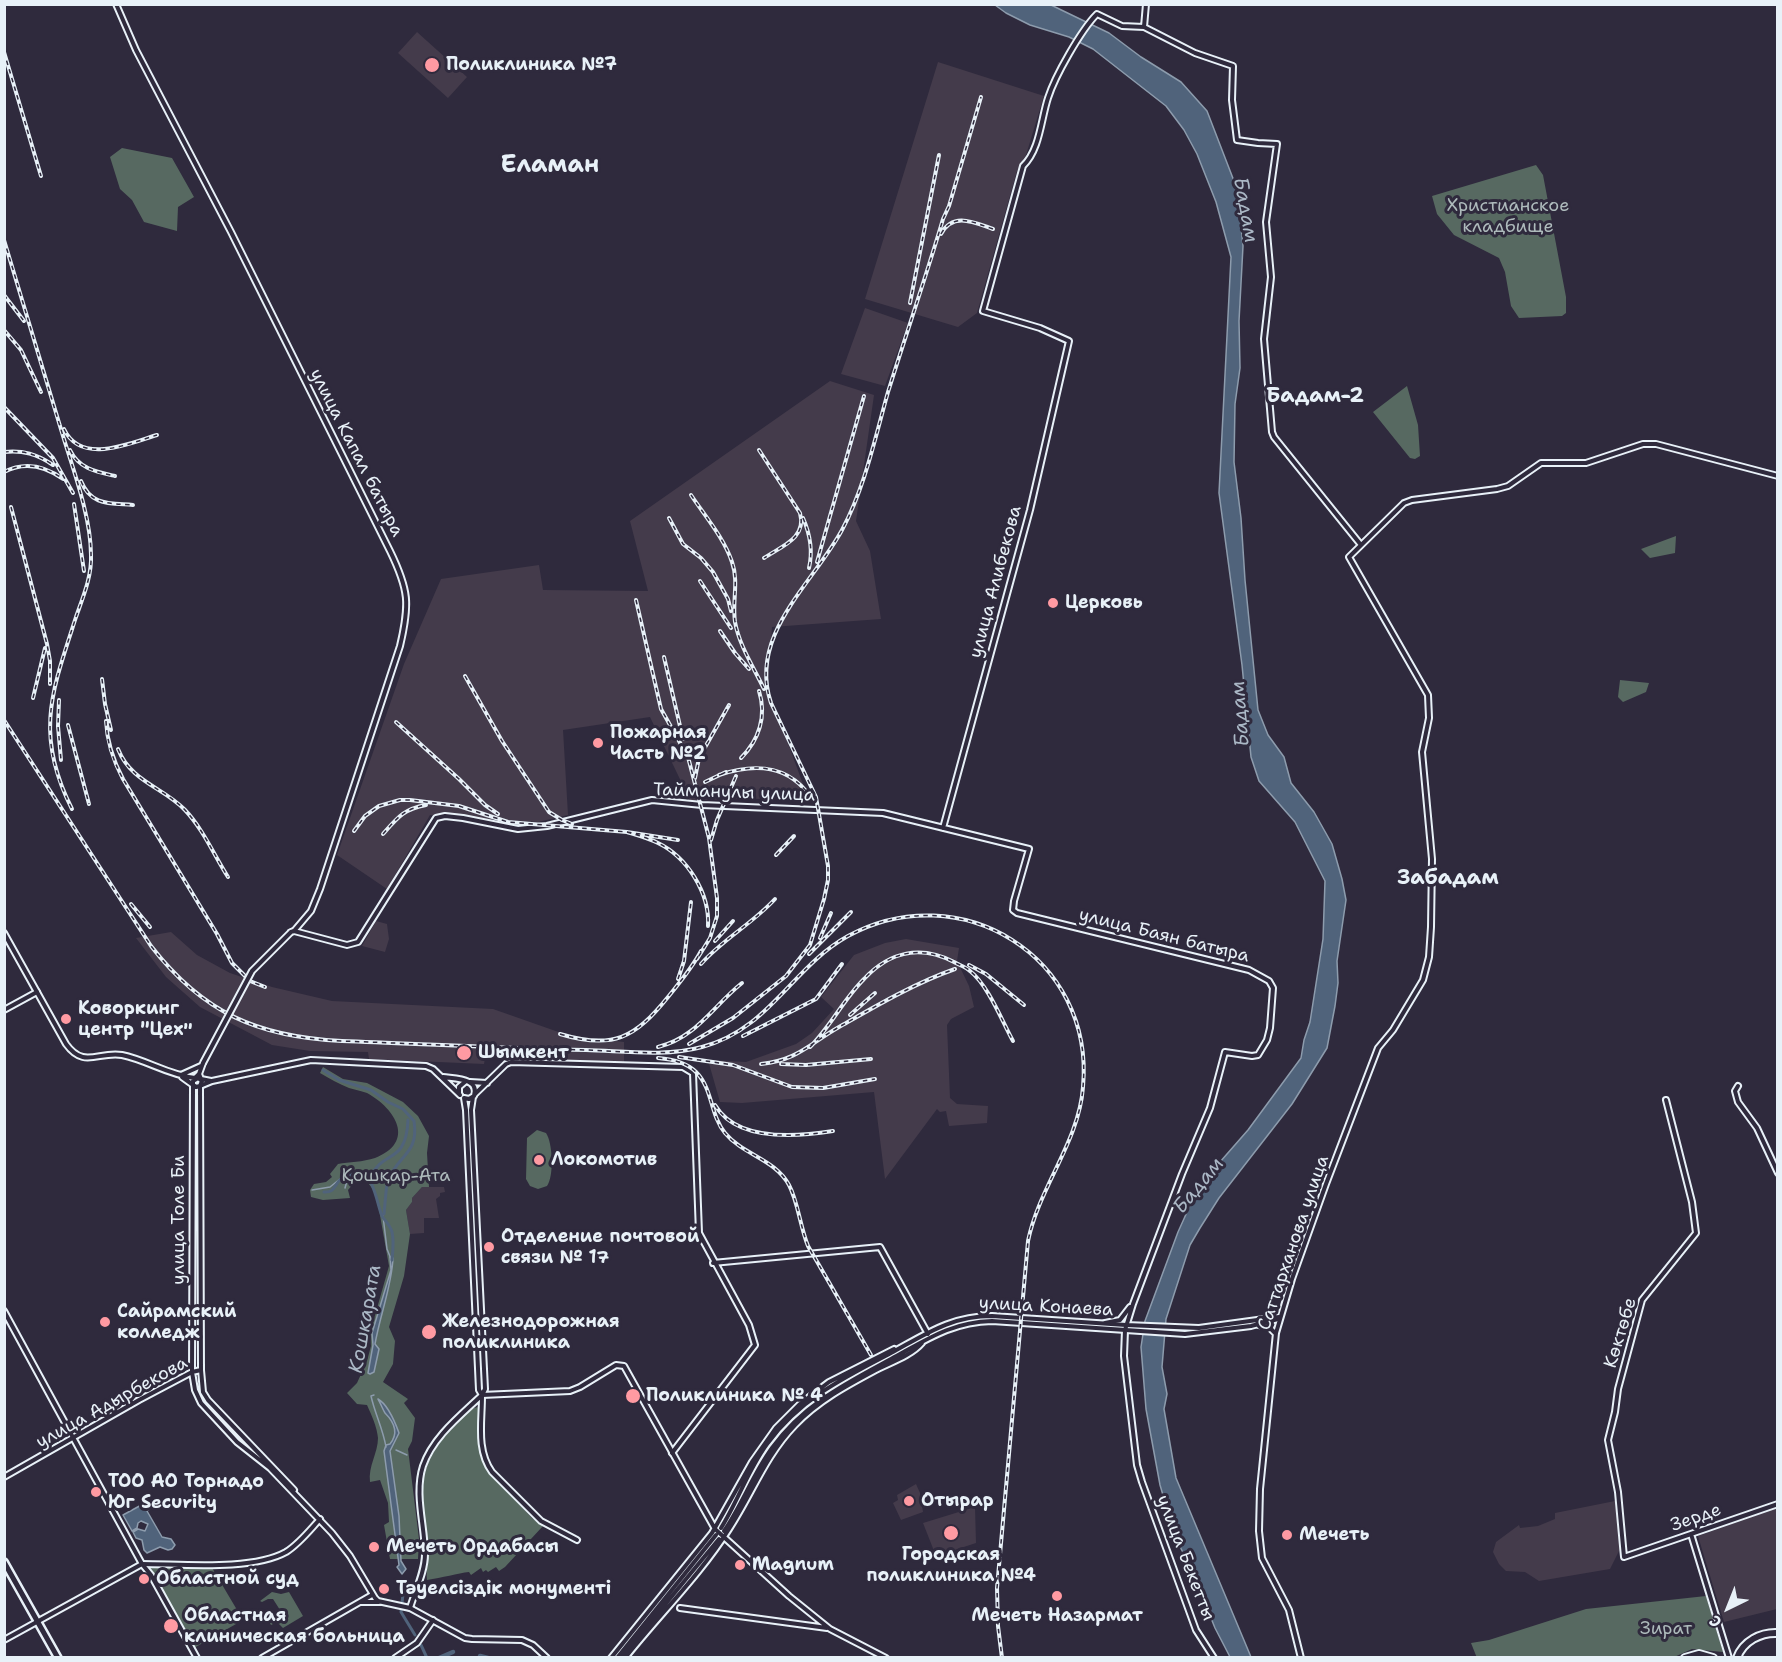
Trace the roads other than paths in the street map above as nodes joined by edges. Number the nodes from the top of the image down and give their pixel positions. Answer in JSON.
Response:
{"nodes":[{"id":1,"x":116,"y":4,"type":"edge"},
{"id":2,"x":1146,"y":4,"type":"edge"},
{"id":3,"x":1144,"y":27,"type":"junction"},
{"id":4,"x":1778,"y":476,"type":"edge"},
{"id":5,"x":1361,"y":545,"type":"junction"},
{"id":6,"x":943,"y":828,"type":"junction"},
{"id":7,"x":1013,"y":910,"type":"joint"},
{"id":8,"x":293,"y":931,"type":"junction"},
{"id":9,"x":4,"y":933,"type":"edge"},
{"id":10,"x":37,"y":992,"type":"junction"},
{"id":11,"x":4,"y":1010,"type":"edge"},
{"id":12,"x":1226,"y":1053,"type":"joint"},
{"id":13,"x":203,"y":1064,"type":"junction"},
{"id":14,"x":179,"y":1076,"type":"junction"},
{"id":15,"x":200,"y":1077,"type":"junction"},
{"id":16,"x":442,"y":1077,"type":"junction"},
{"id":17,"x":195,"y":1078,"type":"junction"},
{"id":18,"x":454,"y":1079,"type":"junction"},
{"id":19,"x":212,"y":1081,"type":"junction"},
{"id":20,"x":468,"y":1081,"type":"junction"},
{"id":21,"x":484,"y":1084,"type":"junction"},
{"id":22,"x":193,"y":1085,"type":"junction"},
{"id":23,"x":200,"y":1086,"type":"junction"},
{"id":24,"x":451,"y":1086,"type":"junction"},
{"id":25,"x":1738,"y":1086,"type":"dead end"},
{"id":26,"x":474,"y":1095,"type":"junction"},
{"id":27,"x":462,"y":1097,"type":"junction"},
{"id":28,"x":1666,"y":1100,"type":"dead end"},
{"id":29,"x":1778,"y":1173,"type":"edge"},
{"id":30,"x":193,"y":1179,"type":"junction"},
{"id":31,"x":201,"y":1179,"type":"junction"},
{"id":32,"x":192,"y":1226,"type":"junction"},
{"id":33,"x":201,"y":1228,"type":"junction"},
{"id":34,"x":713,"y":1263,"type":"junction"},
{"id":35,"x":1132,"y":1304,"type":"junction"},
{"id":36,"x":4,"y":1311,"type":"edge"},
{"id":37,"x":1279,"y":1318,"type":"junction"},
{"id":38,"x":1104,"y":1323,"type":"junction"},
{"id":39,"x":1258,"y":1325,"type":"junction"},
{"id":40,"x":1126,"y":1328,"type":"junction"},
{"id":41,"x":927,"y":1332,"type":"junction"},
{"id":42,"x":1276,"y":1333,"type":"junction"},
{"id":43,"x":930,"y":1337,"type":"junction"},
{"id":44,"x":898,"y":1348,"type":"junction"},
{"id":45,"x":201,"y":1370,"type":"junction"},
{"id":46,"x":192,"y":1372,"type":"junction"},
{"id":47,"x":482,"y":1395,"type":"junction"},
{"id":48,"x":74,"y":1437,"type":"junction"},
{"id":49,"x":672,"y":1453,"type":"junction"},
{"id":50,"x":4,"y":1477,"type":"edge"},
{"id":51,"x":1778,"y":1504,"type":"edge"},
{"id":52,"x":320,"y":1520,"type":"junction"},
{"id":53,"x":719,"y":1532,"type":"junction"},
{"id":54,"x":1691,"y":1534,"type":"junction"},
{"id":55,"x":577,"y":1540,"type":"dead end"},
{"id":56,"x":1624,"y":1557,"type":"joint"},
{"id":57,"x":4,"y":1562,"type":"edge"},
{"id":58,"x":142,"y":1564,"type":"junction"},
{"id":59,"x":4,"y":1569,"type":"edge"},
{"id":60,"x":367,"y":1587,"type":"junction"},
{"id":61,"x":372,"y":1595,"type":"junction"},
{"id":62,"x":359,"y":1602,"type":"junction"},
{"id":63,"x":382,"y":1602,"type":"junction"},
{"id":64,"x":409,"y":1607,"type":"junction"},
{"id":65,"x":680,"y":1608,"type":"dead end"},
{"id":66,"x":434,"y":1620,"type":"junction"},
{"id":67,"x":36,"y":1623,"type":"junction"},
{"id":68,"x":830,"y":1629,"type":"junction"},
{"id":69,"x":1778,"y":1633,"type":"edge"},
{"id":70,"x":4,"y":1640,"type":"edge"},
{"id":71,"x":56,"y":1658,"type":"edge"},
{"id":72,"x":197,"y":1658,"type":"edge"},
{"id":73,"x":262,"y":1658,"type":"edge"},
{"id":74,"x":395,"y":1658,"type":"edge"},
{"id":75,"x":547,"y":1658,"type":"edge"},
{"id":76,"x":611,"y":1658,"type":"edge"},
{"id":77,"x":617,"y":1658,"type":"edge"},
{"id":78,"x":623,"y":1658,"type":"edge"},
{"id":79,"x":886,"y":1658,"type":"edge"},
{"id":80,"x":1215,"y":1658,"type":"edge"},
{"id":81,"x":1301,"y":1658,"type":"edge"},
{"id":82,"x":1685,"y":1658,"type":"edge"},
{"id":83,"x":1713,"y":1658,"type":"edge"},
{"id":84,"x":1729,"y":1658,"type":"edge"},
{"id":85,"x":1737,"y":1658,"type":"edge"}],
"edges":[{"from":1,"to":8,"type":"street","name":"улица Капал батыра"},
{"from":2,"to":3,"type":"street"},
{"from":3,"to":5,"type":"street"},
{"from":3,"to":6,"type":"street","name":"улица Алибекова"},
{"from":4,"to":5,"type":"street"},
{"from":5,"to":37,"type":"street","name":"Саттарханова улица"},
{"from":6,"to":7,"type":"street","name":"Тайманулы улица"},
{"from":6,"to":8,"type":"street","name":"Тайманулы улица"},
{"from":7,"to":12,"type":"street","name":"улица Баян батыра"},
{"from":8,"to":13,"type":"street","bridge":true},
{"from":9,"to":10,"type":"street"},
{"from":10,"to":11,"type":"street"},
{"from":10,"to":14,"type":"street"},
{"from":12,"to":35,"type":"street","name":"улица Бекетты"},
{"from":13,"to":14,"type":"street"},
{"from":13,"to":15,"type":"street"},
{"from":14,"to":17,"type":"street"},
{"from":14,"to":22,"type":"street"},
{"from":15,"to":17,"type":"street"},
{"from":15,"to":19,"type":"street"},
{"from":15,"to":23,"type":"street","name":"улица Толе Би"},
{"from":16,"to":18,"type":"street"},
{"from":16,"to":19,"type":"street"},
{"from":16,"to":24,"type":"street"},
{"from":17,"to":22,"type":"street","name":"улица Толе Би"},
{"from":18,"to":20,"type":"street"},
{"from":18,"to":24,"type":"street"},
{"from":19,"to":23,"type":"street"},
{"from":20,"to":21,"type":"street"},
{"from":20,"to":26,"type":"street"},
{"from":20,"to":27,"type":"street"},
{"from":21,"to":26,"type":"street"},
{"from":21,"to":34,"type":"street"},
{"from":22,"to":23,"type":"street"},
{"from":22,"to":30,"type":"street","name":"улица Толе Би"},
{"from":23,"to":31,"type":"street","name":"улица Толе Би"},
{"from":24,"to":27,"type":"street"},
{"from":25,"to":29,"type":"street"},
{"from":26,"to":27,"type":"street"},
{"from":26,"to":47,"type":"street"},
{"from":27,"to":47,"type":"street"},
{"from":28,"to":56,"type":"street","name":"Көктөбе"},
{"from":30,"to":31,"type":"street"},
{"from":30,"to":32,"type":"street","name":"улица Толе Би"},
{"from":31,"to":33,"type":"street","name":"улица Толе Би"},
{"from":32,"to":33,"type":"street"},
{"from":32,"to":46,"type":"street","name":"улица Толе Би"},
{"from":33,"to":45,"type":"street","name":"улица Толе Би"},
{"from":34,"to":41,"type":"street"},
{"from":34,"to":49,"type":"street"},
{"from":35,"to":38,"type":"street"},
{"from":35,"to":40,"type":"street","name":"улица Бекетты"},
{"from":36,"to":48,"type":"street"},
{"from":37,"to":39,"type":"street","name":"улица Конаева"},
{"from":37,"to":40,"type":"street","name":"улица Конаева"},
{"from":37,"to":42,"type":"street","name":"Саттарханова улица"},
{"from":38,"to":40,"type":"street","name":"улица Конаева"},
{"from":38,"to":41,"type":"street","name":"улица Конаева"},
{"from":39,"to":40,"type":"street","name":"улица Конаева"},
{"from":39,"to":42,"type":"street"},
{"from":40,"to":43,"type":"street","name":"улица Конаева"},
{"from":40,"to":80,"type":"street","name":"улица Бекетты"},
{"from":41,"to":43,"type":"street"},
{"from":41,"to":44,"type":"street","name":"улица Конаева"},
{"from":42,"to":81,"type":"street","name":"Саттарханова улица"},
{"from":43,"to":53,"type":"street","name":"улица Конаева"},
{"from":44,"to":53,"type":"street","name":"улица Конаева"},
{"from":44,"to":53,"type":"street","name":"улица Конаева"},
{"from":45,"to":46,"type":"street","name":"улица Адырбекова"},
{"from":45,"to":52,"type":"street","name":"улица Толе Би"},
{"from":46,"to":48,"type":"street","name":"улица Адырбекова"},
{"from":46,"to":52,"type":"street","name":"улица Толе Би"},
{"from":47,"to":49,"type":"street"},
{"from":47,"to":55,"type":"street"},
{"from":47,"to":64,"type":"street"},
{"from":48,"to":50,"type":"street","name":"улица Адырбекова"},
{"from":48,"to":58,"type":"street"},
{"from":49,"to":53,"type":"street"},
{"from":51,"to":54,"type":"street","name":"Зерде"},
{"from":52,"to":58,"type":"street"},
{"from":52,"to":60,"type":"street","name":"улица Толе Би"},
{"from":53,"to":68,"type":"street"},
{"from":53,"to":76,"type":"street"},
{"from":53,"to":77,"type":"street","name":"улица Конаева"},
{"from":53,"to":78,"type":"street"},
{"from":54,"to":56,"type":"street","name":"Зерде"},
{"from":54,"to":84,"type":"street"},
{"from":57,"to":67,"type":"main road"},
{"from":58,"to":67,"type":"street"},
{"from":58,"to":72,"type":"street"},
{"from":59,"to":67,"type":"main road"},
{"from":60,"to":61,"type":"street","name":"улица Толе Би"},
{"from":60,"to":62,"type":"street"},
{"from":61,"to":62,"type":"street"},
{"from":61,"to":63,"type":"street"},
{"from":62,"to":63,"type":"street"},
{"from":62,"to":73,"type":"street"},
{"from":63,"to":64,"type":"street"},
{"from":64,"to":66,"type":"street"},
{"from":65,"to":68,"type":"street"},
{"from":66,"to":74,"type":"street"},
{"from":66,"to":75,"type":"street"},
{"from":67,"to":70,"type":"street"},
{"from":67,"to":71,"type":"main road"},
{"from":68,"to":79,"type":"street"},
{"from":69,"to":85,"type":"highway"},
{"from":82,"to":83,"type":"highway"}]}
